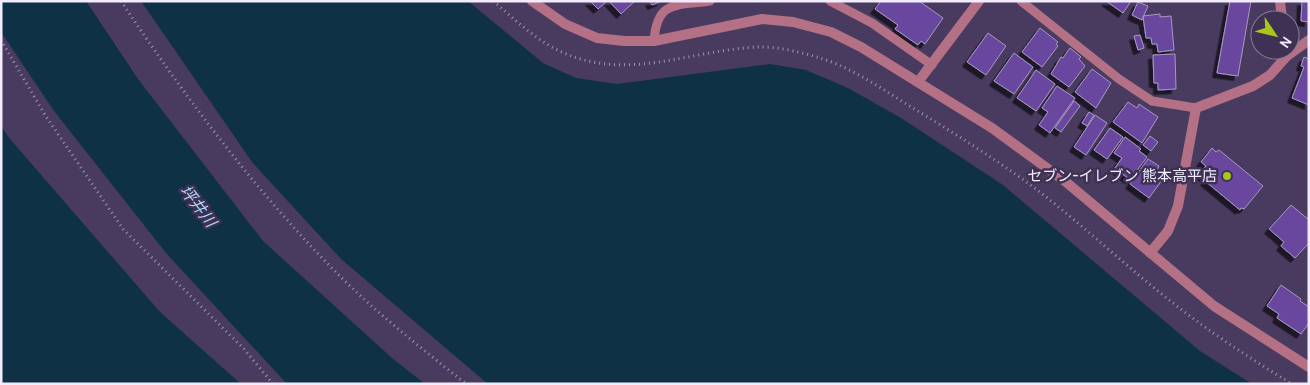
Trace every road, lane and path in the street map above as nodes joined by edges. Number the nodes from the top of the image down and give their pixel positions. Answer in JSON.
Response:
{"nodes":[{"id":1,"x":121,"y":1,"type":"edge"},
{"id":2,"x":493,"y":1,"type":"edge"},
{"id":3,"x":532,"y":1,"type":"edge"},
{"id":4,"x":710,"y":1,"type":"edge"},
{"id":5,"x":830,"y":1,"type":"edge"},
{"id":6,"x":979,"y":1,"type":"edge"},
{"id":7,"x":1021,"y":1,"type":"edge"},
{"id":8,"x":1,"y":40,"type":"edge"},
{"id":9,"x":654,"y":41,"type":"junction"},
{"id":10,"x":1281,"y":60,"type":"edge"},
{"id":11,"x":932,"y":65,"type":"junction"},
{"id":12,"x":918,"y":82,"type":"junction"},
{"id":13,"x":1196,"y":108,"type":"junction"},
{"id":14,"x":1150,"y":253,"type":"junction"},
{"id":15,"x":1309,"y":367,"type":"edge"},
{"id":16,"x":273,"y":384,"type":"edge"},
{"id":17,"x":466,"y":384,"type":"edge"},
{"id":18,"x":1292,"y":384,"type":"edge"}],
"edges":[{"from":1,"to":17,"type":"path"},
{"from":2,"to":18,"type":"path"},
{"from":3,"to":9,"type":"street"},
{"from":4,"to":9,"type":"lane"},
{"from":5,"to":11,"type":"lane"},
{"from":6,"to":11,"type":"street"},
{"from":7,"to":13,"type":"lane"},
{"from":8,"to":16,"type":"path"},
{"from":9,"to":12,"type":"street"},
{"from":10,"to":13,"type":"street"},
{"from":11,"to":12,"type":"street"},
{"from":12,"to":14,"type":"street"},
{"from":13,"to":14,"type":"street"},
{"from":14,"to":15,"type":"street"}]}
